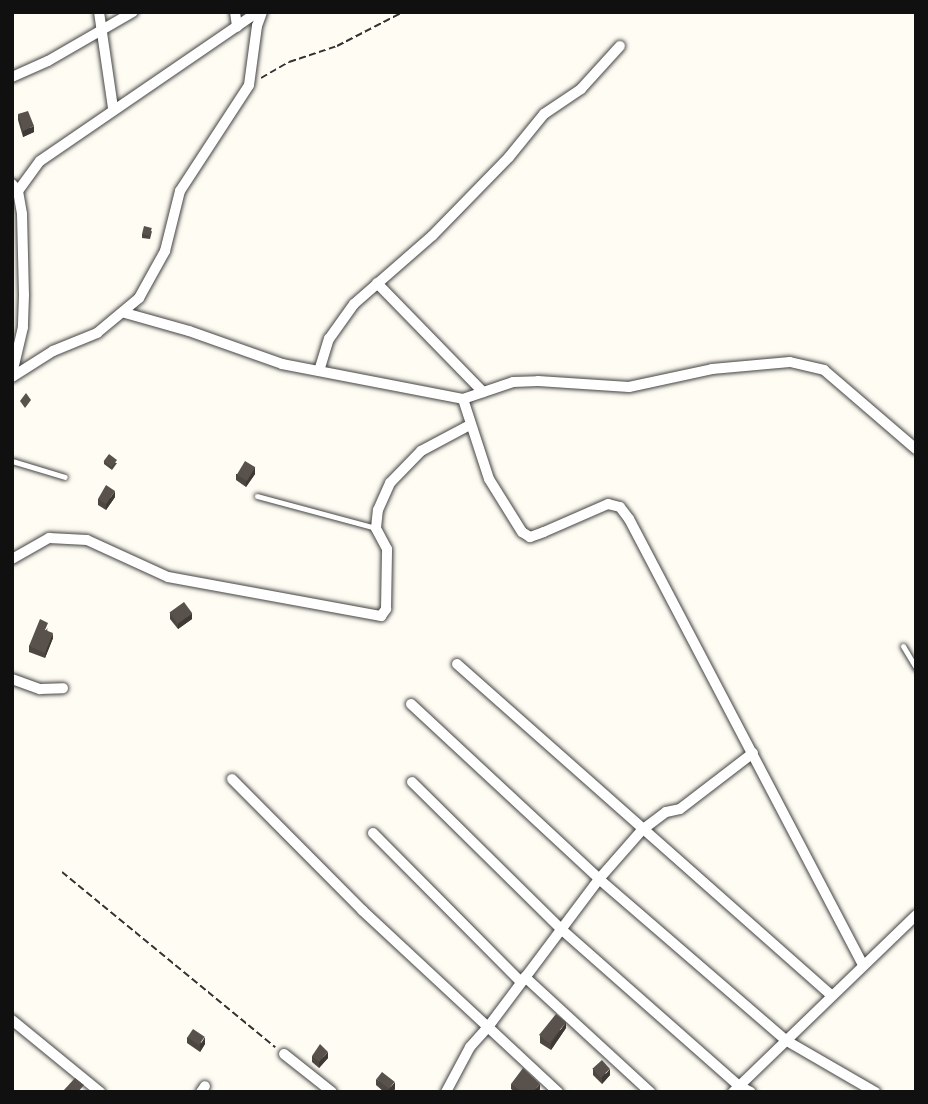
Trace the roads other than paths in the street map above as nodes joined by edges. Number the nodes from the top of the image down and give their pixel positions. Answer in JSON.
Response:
{"nodes":[{"id":1,"x":99,"y":12,"type":"edge"},
{"id":2,"x":133,"y":12,"type":"edge"},
{"id":3,"x":235,"y":12,"type":"edge"},
{"id":4,"x":260,"y":12,"type":"edge"},
{"id":5,"x":237,"y":27,"type":"junction"},
{"id":6,"x":102,"y":32,"type":"junction"},
{"id":7,"x":620,"y":46,"type":"dead end"},
{"id":8,"x":12,"y":77,"type":"edge"},
{"id":9,"x":113,"y":108,"type":"junction"},
{"id":10,"x":15,"y":187,"type":"edge"},
{"id":11,"x":17,"y":224,"type":"edge"},
{"id":12,"x":377,"y":283,"type":"junction"},
{"id":13,"x":125,"y":313,"type":"junction"},
{"id":14,"x":319,"y":371,"type":"junction"},
{"id":15,"x":12,"y":376,"type":"edge"},
{"id":16,"x":483,"y":392,"type":"junction"},
{"id":17,"x":463,"y":399,"type":"junction"},
{"id":18,"x":470,"y":425,"type":"junction"},
{"id":19,"x":916,"y":449,"type":"edge"},
{"id":20,"x":12,"y":461,"type":"edge"},
{"id":21,"x":65,"y":477,"type":"dead end"},
{"id":22,"x":257,"y":496,"type":"dead end"},
{"id":23,"x":376,"y":528,"type":"junction"},
{"id":24,"x":12,"y":559,"type":"edge"},
{"id":25,"x":904,"y":646,"type":"dead end"},
{"id":26,"x":457,"y":664,"type":"dead end"},
{"id":27,"x":916,"y":668,"type":"edge"},
{"id":28,"x":12,"y":679,"type":"edge"},
{"id":29,"x":63,"y":688,"type":"dead end"},
{"id":30,"x":411,"y":704,"type":"dead end"},
{"id":31,"x":753,"y":753,"type":"junction"},
{"id":32,"x":232,"y":779,"type":"dead end"},
{"id":33,"x":412,"y":782,"type":"dead end"},
{"id":34,"x":642,"y":830,"type":"junction"},
{"id":35,"x":373,"y":833,"type":"dead end"},
{"id":36,"x":599,"y":879,"type":"junction"},
{"id":37,"x":915,"y":919,"type":"edge"},
{"id":38,"x":561,"y":929,"type":"junction"},
{"id":39,"x":863,"y":965,"type":"junction"},
{"id":40,"x":523,"y":979,"type":"junction"},
{"id":41,"x":831,"y":995,"type":"junction"},
{"id":42,"x":12,"y":1020,"type":"edge"},
{"id":43,"x":488,"y":1027,"type":"junction"},
{"id":44,"x":787,"y":1041,"type":"junction"},
{"id":45,"x":284,"y":1054,"type":"road end"},
{"id":46,"x":736,"y":1089,"type":"edge"},
{"id":47,"x":100,"y":1092,"type":"edge"},
{"id":48,"x":332,"y":1092,"type":"edge"},
{"id":49,"x":446,"y":1092,"type":"edge"},
{"id":50,"x":558,"y":1092,"type":"edge"},
{"id":51,"x":650,"y":1092,"type":"edge"},
{"id":52,"x":751,"y":1092,"type":"edge"},
{"id":53,"x":874,"y":1092,"type":"edge"}],
"edges":[{"from":1,"to":6,"type":"street"},
{"from":2,"to":6,"type":"street"},
{"from":3,"to":5,"type":"street"},
{"from":4,"to":5,"type":"street"},
{"from":4,"to":13,"type":"street"},
{"from":5,"to":9,"type":"street"},
{"from":6,"to":8,"type":"street"},
{"from":6,"to":9,"type":"street"},
{"from":7,"to":12,"type":"street"},
{"from":9,"to":10,"type":"street"},
{"from":10,"to":11,"type":"street"},
{"from":11,"to":15,"type":"street"},
{"from":12,"to":14,"type":"street"},
{"from":12,"to":16,"type":"street"},
{"from":13,"to":14,"type":"street"},
{"from":13,"to":15,"type":"street"},
{"from":14,"to":17,"type":"street"},
{"from":16,"to":17,"type":"street"},
{"from":16,"to":19,"type":"street"},
{"from":17,"to":18,"type":"street"},
{"from":18,"to":23,"type":"street"},
{"from":18,"to":31,"type":"street"},
{"from":20,"to":21,"type":"lane"},
{"from":22,"to":23,"type":"lane"},
{"from":23,"to":24,"type":"street"},
{"from":25,"to":27,"type":"lane"},
{"from":26,"to":34,"type":"street"},
{"from":28,"to":29,"type":"street"},
{"from":30,"to":36,"type":"street"},
{"from":31,"to":34,"type":"street"},
{"from":31,"to":39,"type":"street"},
{"from":32,"to":43,"type":"street"},
{"from":33,"to":38,"type":"street"},
{"from":34,"to":36,"type":"street"},
{"from":34,"to":41,"type":"street"},
{"from":35,"to":40,"type":"street"},
{"from":36,"to":38,"type":"street"},
{"from":36,"to":44,"type":"street"},
{"from":37,"to":39,"type":"street"},
{"from":38,"to":40,"type":"street"},
{"from":38,"to":46,"type":"street"},
{"from":39,"to":41,"type":"street"},
{"from":40,"to":43,"type":"street"},
{"from":40,"to":51,"type":"street"},
{"from":41,"to":44,"type":"street"},
{"from":42,"to":47,"type":"street"},
{"from":43,"to":49,"type":"street"},
{"from":43,"to":50,"type":"street"},
{"from":44,"to":46,"type":"street"},
{"from":44,"to":53,"type":"street"},
{"from":45,"to":48,"type":"street"},
{"from":46,"to":52,"type":"street"}]}
